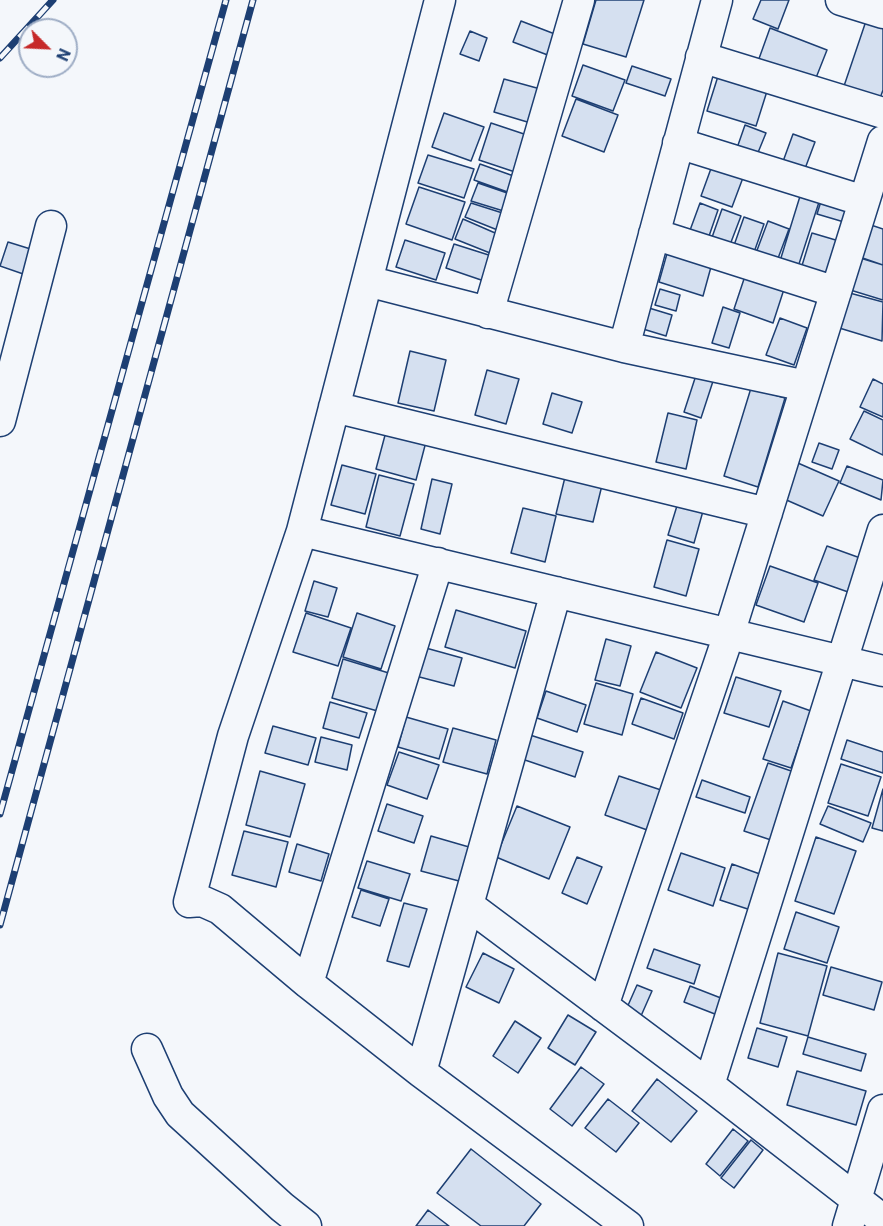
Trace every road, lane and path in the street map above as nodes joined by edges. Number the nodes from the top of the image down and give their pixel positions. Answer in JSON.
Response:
{"nodes":[{"id":1,"x":440,"y":0,"type":"edge"},
{"id":2,"x":579,"y":0,"type":"edge"},
{"id":3,"x":717,"y":0,"type":"edge"},
{"id":4,"x":841,"y":0,"type":"edge"},
{"id":5,"x":883,"y":13,"type":"edge"},
{"id":6,"x":701,"y":57,"type":"junction"},
{"id":7,"x":883,"y":113,"type":"edge"},
{"id":8,"x":883,"y":141,"type":"edge"},
{"id":9,"x":678,"y":143,"type":"junction"},
{"id":10,"x":864,"y":201,"type":"junction"},
{"id":11,"x":51,"y":226,"type":"dead end"},
{"id":12,"x":654,"y":234,"type":"junction"},
{"id":13,"x":367,"y":281,"type":"junction"},
{"id":14,"x":836,"y":292,"type":"junction"},
{"id":15,"x":488,"y":313,"type":"junction"},
{"id":16,"x":624,"y":347,"type":"junction"},
{"id":17,"x":806,"y":386,"type":"junction"},
{"id":18,"x":334,"y":407,"type":"junction"},
{"id":19,"x":0,"y":421,"type":"edge"},
{"id":20,"x":767,"y":513,"type":"junction"},
{"id":21,"x":883,"y":530,"type":"edge"},
{"id":22,"x":302,"y":531,"type":"junction"},
{"id":23,"x":438,"y":563,"type":"junction"},
{"id":24,"x":556,"y":592,"type":"junction"},
{"id":25,"x":729,"y":634,"type":"junction"},
{"id":26,"x":842,"y":661,"type":"junction"},
{"id":27,"x":883,"y":671,"type":"edge"},
{"id":28,"x":468,"y":905,"type":"junction"},
{"id":29,"x":308,"y":983,"type":"junction"},
{"id":30,"x":603,"y":1006,"type":"junction"},
{"id":31,"x":147,"y":1048,"type":"dead end"},
{"id":32,"x":421,"y":1072,"type":"junction"},
{"id":33,"x":709,"y":1085,"type":"junction"},
{"id":34,"x":883,"y":1110,"type":"edge"},
{"id":35,"x":852,"y":1213,"type":"edge"},
{"id":36,"x":595,"y":1216,"type":"edge"},
{"id":37,"x":883,"y":1220,"type":"edge"},
{"id":38,"x":306,"y":1226,"type":"edge"},
{"id":39,"x":628,"y":1226,"type":"edge"}],
"edges":[{"from":1,"to":13,"type":"street"},
{"from":2,"to":15,"type":"street"},
{"from":3,"to":6,"type":"street"},
{"from":4,"to":5,"type":"street"},
{"from":6,"to":7,"type":"street"},
{"from":6,"to":9,"type":"street"},
{"from":8,"to":10,"type":"street"},
{"from":9,"to":10,"type":"street"},
{"from":9,"to":12,"type":"street"},
{"from":10,"to":14,"type":"street"},
{"from":11,"to":19,"type":"street"},
{"from":12,"to":14,"type":"street"},
{"from":12,"to":16,"type":"street"},
{"from":13,"to":15,"type":"street"},
{"from":13,"to":18,"type":"street"},
{"from":14,"to":17,"type":"street"},
{"from":15,"to":16,"type":"street"},
{"from":16,"to":17,"type":"street"},
{"from":17,"to":20,"type":"street"},
{"from":18,"to":20,"type":"street"},
{"from":18,"to":22,"type":"street"},
{"from":20,"to":25,"type":"street"},
{"from":21,"to":26,"type":"street"},
{"from":22,"to":23,"type":"street"},
{"from":22,"to":29,"type":"street"},
{"from":23,"to":24,"type":"street"},
{"from":23,"to":29,"type":"street"},
{"from":24,"to":25,"type":"street"},
{"from":24,"to":28,"type":"street"},
{"from":25,"to":26,"type":"street"},
{"from":25,"to":30,"type":"street"},
{"from":26,"to":27,"type":"street"},
{"from":26,"to":33,"type":"street"},
{"from":28,"to":30,"type":"street"},
{"from":28,"to":32,"type":"street"},
{"from":29,"to":32,"type":"street"},
{"from":30,"to":33,"type":"street"},
{"from":31,"to":38,"type":"street"},
{"from":32,"to":36,"type":"street"},
{"from":33,"to":35,"type":"street"},
{"from":34,"to":35,"type":"street"},
{"from":35,"to":37,"type":"street"},
{"from":36,"to":39,"type":"street"}]}
